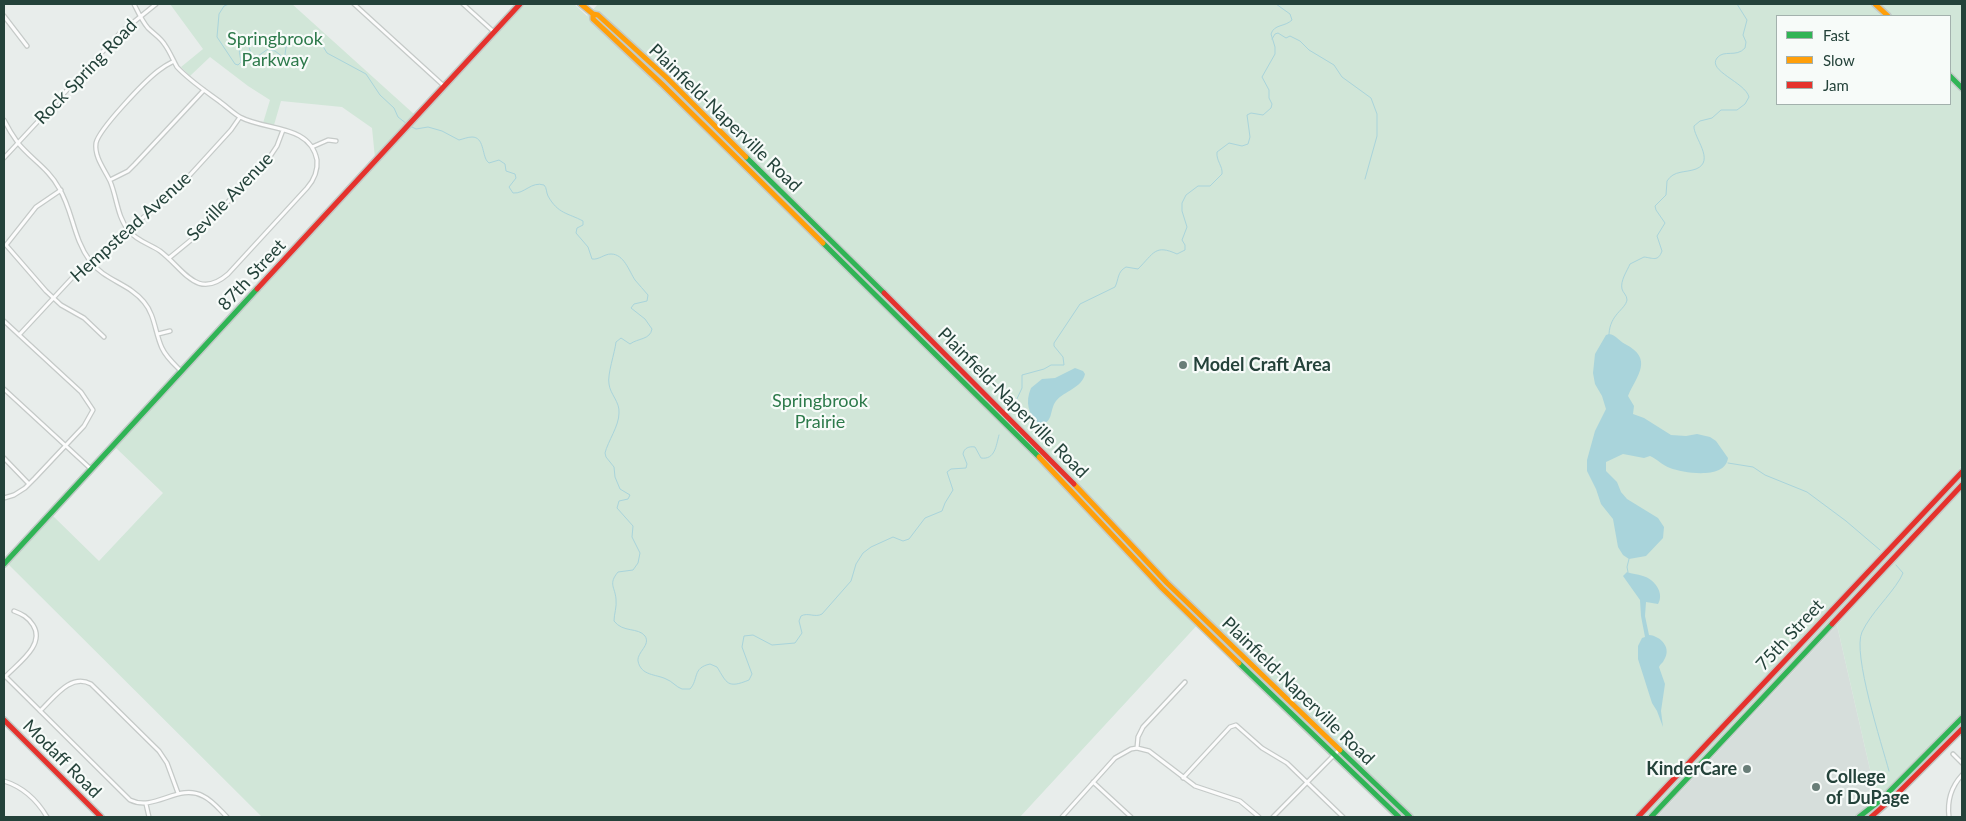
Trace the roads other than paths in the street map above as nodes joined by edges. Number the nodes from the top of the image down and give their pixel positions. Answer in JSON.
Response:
{"nodes":[{"id":1,"x":134,"y":4,"type":"edge"},
{"id":2,"x":156,"y":4,"type":"edge"},
{"id":3,"x":354,"y":4,"type":"edge"},
{"id":4,"x":463,"y":4,"type":"edge"},
{"id":5,"x":520,"y":4,"type":"edge"},
{"id":6,"x":581,"y":4,"type":"edge"},
{"id":7,"x":1875,"y":4,"type":"edge"},
{"id":8,"x":593,"y":14,"type":"junction"},
{"id":9,"x":1887,"y":15,"type":"edge"},
{"id":10,"x":4,"y":16,"type":"edge"},
{"id":11,"x":140,"y":16,"type":"junction"},
{"id":12,"x":494,"y":32,"type":"junction"},
{"id":13,"x":27,"y":46,"type":"dead end"},
{"id":14,"x":174,"y":61,"type":"junction"},
{"id":15,"x":1951,"y":77,"type":"edge"},
{"id":16,"x":444,"y":86,"type":"junction"},
{"id":17,"x":1962,"y":88,"type":"edge"},
{"id":18,"x":204,"y":90,"type":"junction"},
{"id":19,"x":240,"y":117,"type":"junction"},
{"id":20,"x":4,"y":120,"type":"edge"},
{"id":21,"x":283,"y":130,"type":"junction"},
{"id":22,"x":336,"y":141,"type":"dead end"},
{"id":23,"x":18,"y":143,"type":"junction"},
{"id":24,"x":312,"y":147,"type":"junction"},
{"id":25,"x":4,"y":158,"type":"edge"},
{"id":26,"x":110,"y":180,"type":"junction"},
{"id":27,"x":61,"y":190,"type":"junction"},
{"id":28,"x":128,"y":231,"type":"junction"},
{"id":29,"x":169,"y":258,"type":"junction"},
{"id":30,"x":91,"y":262,"type":"junction"},
{"id":31,"x":53,"y":298,"type":"junction"},
{"id":32,"x":4,"y":321,"type":"edge"},
{"id":33,"x":170,"y":331,"type":"dead end"},
{"id":34,"x":158,"y":334,"type":"junction"},
{"id":35,"x":19,"y":335,"type":"junction"},
{"id":36,"x":104,"y":337,"type":"dead end"},
{"id":37,"x":181,"y":371,"type":"junction"},
{"id":38,"x":4,"y":389,"type":"edge"},
{"id":39,"x":65,"y":446,"type":"junction"},
{"id":40,"x":4,"y":458,"type":"edge"},
{"id":41,"x":91,"y":469,"type":"junction"},
{"id":42,"x":1962,"y":472,"type":"edge"},
{"id":43,"x":29,"y":484,"type":"junction"},
{"id":44,"x":1962,"y":485,"type":"edge"},
{"id":45,"x":4,"y":498,"type":"edge"},
{"id":46,"x":4,"y":564,"type":"edge"},
{"id":47,"x":14,"y":611,"type":"dead end"},
{"id":48,"x":4,"y":677,"type":"edge"},
{"id":49,"x":1185,"y":682,"type":"dead end"},
{"id":50,"x":40,"y":711,"type":"junction"},
{"id":51,"x":1962,"y":718,"type":"edge"},
{"id":52,"x":4,"y":720,"type":"edge"},
{"id":53,"x":1962,"y":729,"type":"edge"},
{"id":54,"x":1137,"y":748,"type":"junction"},
{"id":55,"x":1339,"y":750,"type":"junction"},
{"id":56,"x":1953,"y":754,"type":"dead end"},
{"id":57,"x":1334,"y":755,"type":"junction"},
{"id":58,"x":1962,"y":763,"type":"edge"},
{"id":59,"x":1962,"y":775,"type":"edge"},
{"id":60,"x":1183,"y":778,"type":"junction"},
{"id":61,"x":4,"y":781,"type":"edge"},
{"id":62,"x":1093,"y":782,"type":"junction"},
{"id":63,"x":1307,"y":782,"type":"junction"},
{"id":64,"x":178,"y":793,"type":"junction"},
{"id":65,"x":146,"y":804,"type":"junction"},
{"id":66,"x":47,"y":817,"type":"edge"},
{"id":67,"x":101,"y":817,"type":"edge"},
{"id":68,"x":149,"y":817,"type":"edge"},
{"id":69,"x":227,"y":817,"type":"edge"},
{"id":70,"x":1062,"y":817,"type":"edge"},
{"id":71,"x":1131,"y":817,"type":"edge"},
{"id":72,"x":1259,"y":817,"type":"edge"},
{"id":73,"x":1274,"y":817,"type":"edge"},
{"id":74,"x":1343,"y":817,"type":"edge"},
{"id":75,"x":1399,"y":817,"type":"edge"},
{"id":76,"x":1410,"y":817,"type":"edge"},
{"id":77,"x":1638,"y":817,"type":"edge"},
{"id":78,"x":1651,"y":817,"type":"edge"},
{"id":79,"x":1859,"y":817,"type":"edge"},
{"id":80,"x":1871,"y":817,"type":"edge"},
{"id":81,"x":1949,"y":817,"type":"edge"}],
"edges":[{"from":1,"to":11,"type":"street"},
{"from":2,"to":11,"type":"street","name":"Rock Spring Road"},
{"from":3,"to":16,"type":"street"},
{"from":4,"to":12,"type":"street"},
{"from":5,"to":12,"type":"main road","name":"87th Street"},
{"from":6,"to":8,"type":"main road","name":"Plainfield-Naperville Road"},
{"from":7,"to":9,"type":"main road"},
{"from":8,"to":55,"type":"main road","name":"Plainfield-Naperville Road"},
{"from":8,"to":57,"type":"main road","name":"Plainfield-Naperville Road"},
{"from":10,"to":13,"type":"street"},
{"from":11,"to":14,"type":"street"},
{"from":11,"to":23,"type":"street","name":"Rock Spring Road"},
{"from":12,"to":16,"type":"main road","name":"87th Street"},
{"from":14,"to":18,"type":"street"},
{"from":14,"to":26,"type":"street"},
{"from":15,"to":17,"type":"main road"},
{"from":16,"to":37,"type":"main road","name":"87th Street"},
{"from":18,"to":19,"type":"street"},
{"from":18,"to":26,"type":"street"},
{"from":19,"to":21,"type":"street"},
{"from":19,"to":28,"type":"street","name":"Hempstead Avenue"},
{"from":20,"to":23,"type":"street"},
{"from":21,"to":24,"type":"street"},
{"from":21,"to":29,"type":"street","name":"Seville Avenue"},
{"from":22,"to":24,"type":"street"},
{"from":23,"to":25,"type":"street","name":"Rock Spring Road"},
{"from":23,"to":27,"type":"street"},
{"from":24,"to":29,"type":"street"},
{"from":26,"to":28,"type":"street"},
{"from":27,"to":30,"type":"street"},
{"from":27,"to":31,"type":"street"},
{"from":28,"to":29,"type":"street"},
{"from":28,"to":30,"type":"street","name":"Hempstead Avenue"},
{"from":30,"to":31,"type":"street","name":"Hempstead Avenue"},
{"from":30,"to":34,"type":"street"},
{"from":31,"to":35,"type":"street","name":"Hempstead Avenue"},
{"from":31,"to":36,"type":"street"},
{"from":32,"to":35,"type":"street"},
{"from":33,"to":34,"type":"street"},
{"from":34,"to":37,"type":"street"},
{"from":35,"to":39,"type":"street"},
{"from":37,"to":41,"type":"main road","name":"87th Street"},
{"from":38,"to":39,"type":"street"},
{"from":39,"to":41,"type":"street"},
{"from":39,"to":43,"type":"street"},
{"from":40,"to":43,"type":"street"},
{"from":41,"to":46,"type":"main road","name":"87th Street"},
{"from":42,"to":77,"type":"main road","name":"75th Street"},
{"from":43,"to":45,"type":"street"},
{"from":44,"to":78,"type":"main road","name":"75th Street"},
{"from":47,"to":48,"type":"street"},
{"from":48,"to":50,"type":"street"},
{"from":49,"to":54,"type":"street"},
{"from":50,"to":64,"type":"street"},
{"from":50,"to":65,"type":"street"},
{"from":51,"to":79,"type":"main road"},
{"from":52,"to":67,"type":"main road","name":"Modaff Road"},
{"from":53,"to":80,"type":"main road"},
{"from":54,"to":60,"type":"street"},
{"from":54,"to":62,"type":"street"},
{"from":55,"to":57,"type":"street"},
{"from":55,"to":76,"type":"main road","name":"Plainfield-Naperville Road"},
{"from":56,"to":58,"type":"street"},
{"from":57,"to":63,"type":"street"},
{"from":57,"to":75,"type":"main road","name":"Plainfield-Naperville Road"},
{"from":59,"to":81,"type":"street"},
{"from":60,"to":63,"type":"street"},
{"from":60,"to":72,"type":"street"},
{"from":61,"to":66,"type":"street"},
{"from":62,"to":70,"type":"street"},
{"from":62,"to":71,"type":"street"},
{"from":63,"to":73,"type":"street"},
{"from":63,"to":74,"type":"street"},
{"from":64,"to":65,"type":"street"},
{"from":64,"to":69,"type":"street"},
{"from":65,"to":68,"type":"street"}]}
